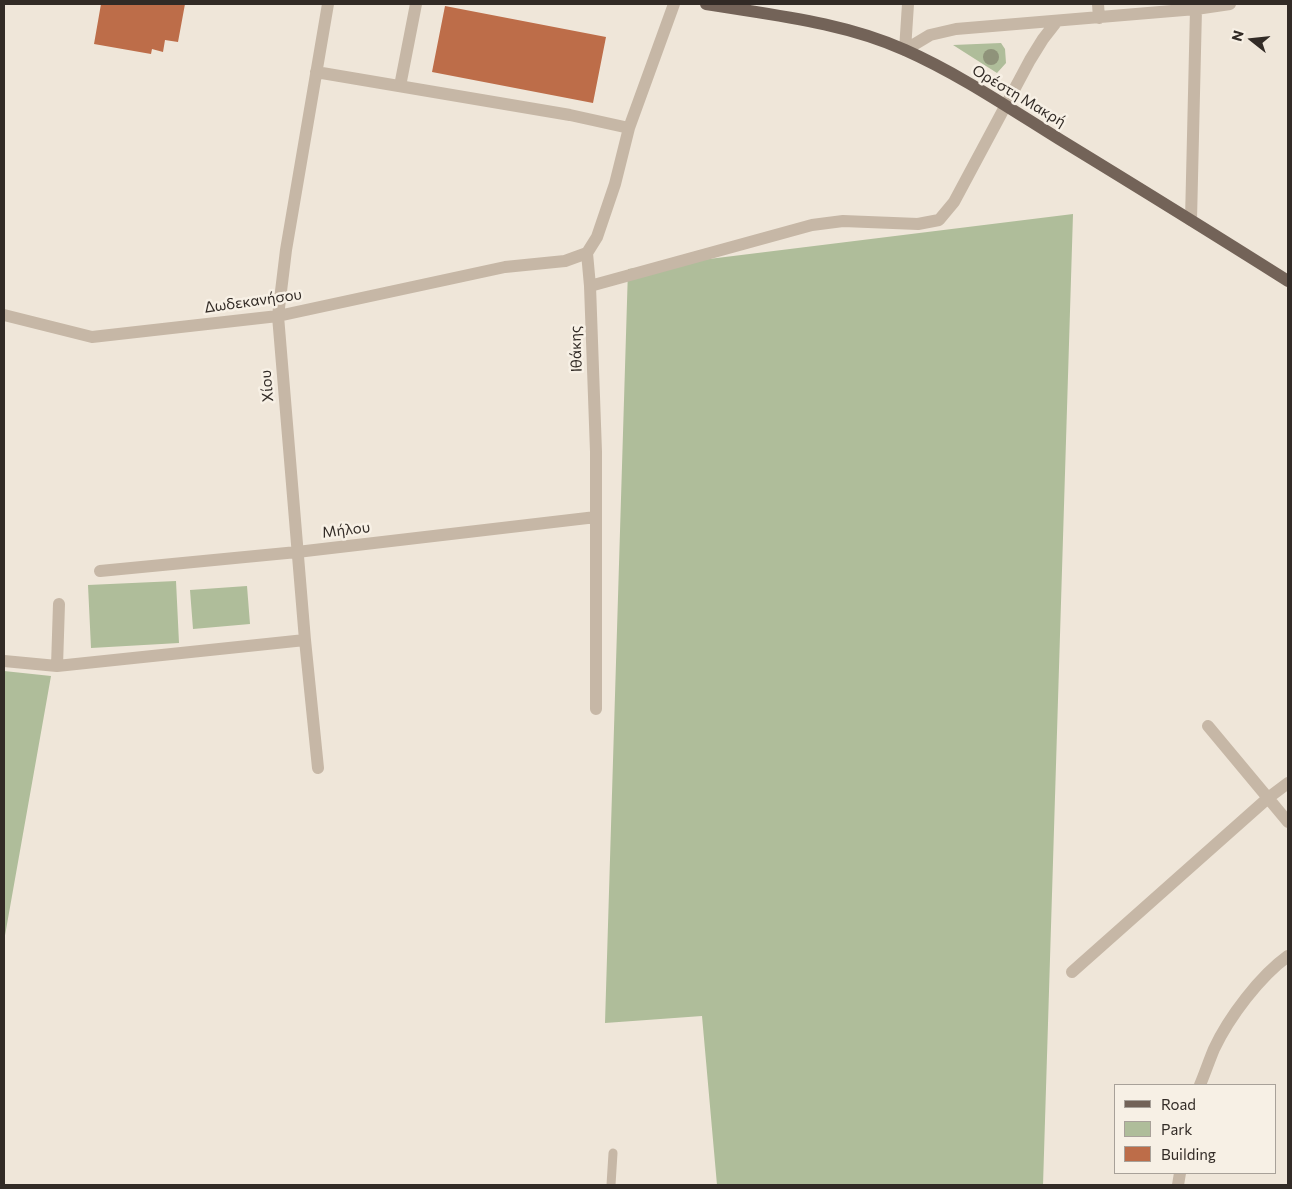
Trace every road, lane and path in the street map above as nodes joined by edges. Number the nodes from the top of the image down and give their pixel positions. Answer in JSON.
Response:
{"nodes":[{"id":1,"x":328,"y":4,"type":"edge"},
{"id":2,"x":416,"y":4,"type":"edge"},
{"id":3,"x":674,"y":4,"type":"edge"},
{"id":4,"x":706,"y":4,"type":"edge"},
{"id":5,"x":908,"y":4,"type":"edge"},
{"id":6,"x":1098,"y":4,"type":"edge"},
{"id":7,"x":1230,"y":4,"type":"edge"},
{"id":8,"x":1196,"y":9,"type":"junction"},
{"id":9,"x":1099,"y":18,"type":"junction"},
{"id":10,"x":1057,"y":22,"type":"junction"},
{"id":11,"x":905,"y":50,"type":"junction"},
{"id":12,"x":316,"y":72,"type":"junction"},
{"id":13,"x":400,"y":86,"type":"junction"},
{"id":14,"x":1006,"y":106,"type":"junction"},
{"id":15,"x":629,"y":128,"type":"junction"},
{"id":16,"x":1191,"y":220,"type":"junction"},
{"id":17,"x":587,"y":253,"type":"junction"},
{"id":18,"x":1288,"y":281,"type":"edge"},
{"id":19,"x":590,"y":286,"type":"junction"},
{"id":20,"x":4,"y":315,"type":"edge"},
{"id":21,"x":278,"y":316,"type":"junction"},
{"id":22,"x":596,"y":517,"type":"junction"},
{"id":23,"x":297,"y":552,"type":"junction"},
{"id":24,"x":100,"y":571,"type":"dead end"},
{"id":25,"x":59,"y":604,"type":"dead end"},
{"id":26,"x":305,"y":640,"type":"junction"},
{"id":27,"x":4,"y":661,"type":"edge"},
{"id":28,"x":57,"y":666,"type":"junction"},
{"id":29,"x":596,"y":709,"type":"dead end"},
{"id":30,"x":1208,"y":726,"type":"dead end"},
{"id":31,"x":318,"y":768,"type":"dead end"},
{"id":32,"x":1288,"y":783,"type":"edge"},
{"id":33,"x":1268,"y":798,"type":"junction"},
{"id":34,"x":1288,"y":822,"type":"edge"},
{"id":35,"x":1288,"y":956,"type":"edge"},
{"id":36,"x":1072,"y":972,"type":"dead end"},
{"id":37,"x":1200,"y":1084,"type":"edge"},
{"id":38,"x":612,"y":1153,"type":"dead end"},
{"id":39,"x":611,"y":1185,"type":"edge"}],
"edges":[{"from":1,"to":12,"type":"street","name":"Χίου"},
{"from":2,"to":13,"type":"street"},
{"from":3,"to":15,"type":"street"},
{"from":4,"to":11,"type":"main road","name":"Ορέστη Μακρή"},
{"from":5,"to":11,"type":"street"},
{"from":6,"to":9,"type":"street"},
{"from":7,"to":8,"type":"street"},
{"from":8,"to":9,"type":"street"},
{"from":8,"to":16,"type":"street"},
{"from":9,"to":10,"type":"street"},
{"from":10,"to":11,"type":"street"},
{"from":10,"to":14,"type":"street"},
{"from":11,"to":14,"type":"main road","name":"Ορέστη Μακρή"},
{"from":12,"to":13,"type":"street"},
{"from":12,"to":21,"type":"street","name":"Χίου"},
{"from":13,"to":15,"type":"street"},
{"from":14,"to":16,"type":"main road","name":"Ορέστη Μακρή"},
{"from":14,"to":19,"type":"street"},
{"from":15,"to":17,"type":"street"},
{"from":16,"to":18,"type":"main road","name":"Ορέστη Μακρή"},
{"from":17,"to":19,"type":"street","name":"Ιθάκης"},
{"from":17,"to":21,"type":"street","name":"Δωδεκανήσου"},
{"from":19,"to":22,"type":"street","name":"Ιθάκης"},
{"from":20,"to":21,"type":"street","name":"Δωδεκανήσου"},
{"from":21,"to":23,"type":"street","name":"Χίου"},
{"from":22,"to":23,"type":"street","name":"Μήλου"},
{"from":22,"to":29,"type":"street","name":"Ιθάκης"},
{"from":23,"to":24,"type":"street","name":"Μήλου"},
{"from":23,"to":26,"type":"street","name":"Χίου"},
{"from":25,"to":28,"type":"street"},
{"from":26,"to":28,"type":"street"},
{"from":26,"to":31,"type":"street","name":"Χίου"},
{"from":27,"to":28,"type":"street"},
{"from":30,"to":33,"type":"street"},
{"from":32,"to":33,"type":"street"},
{"from":33,"to":34,"type":"street"},
{"from":33,"to":36,"type":"street"},
{"from":35,"to":37,"type":"street"},
{"from":38,"to":39,"type":"lane"}]}
